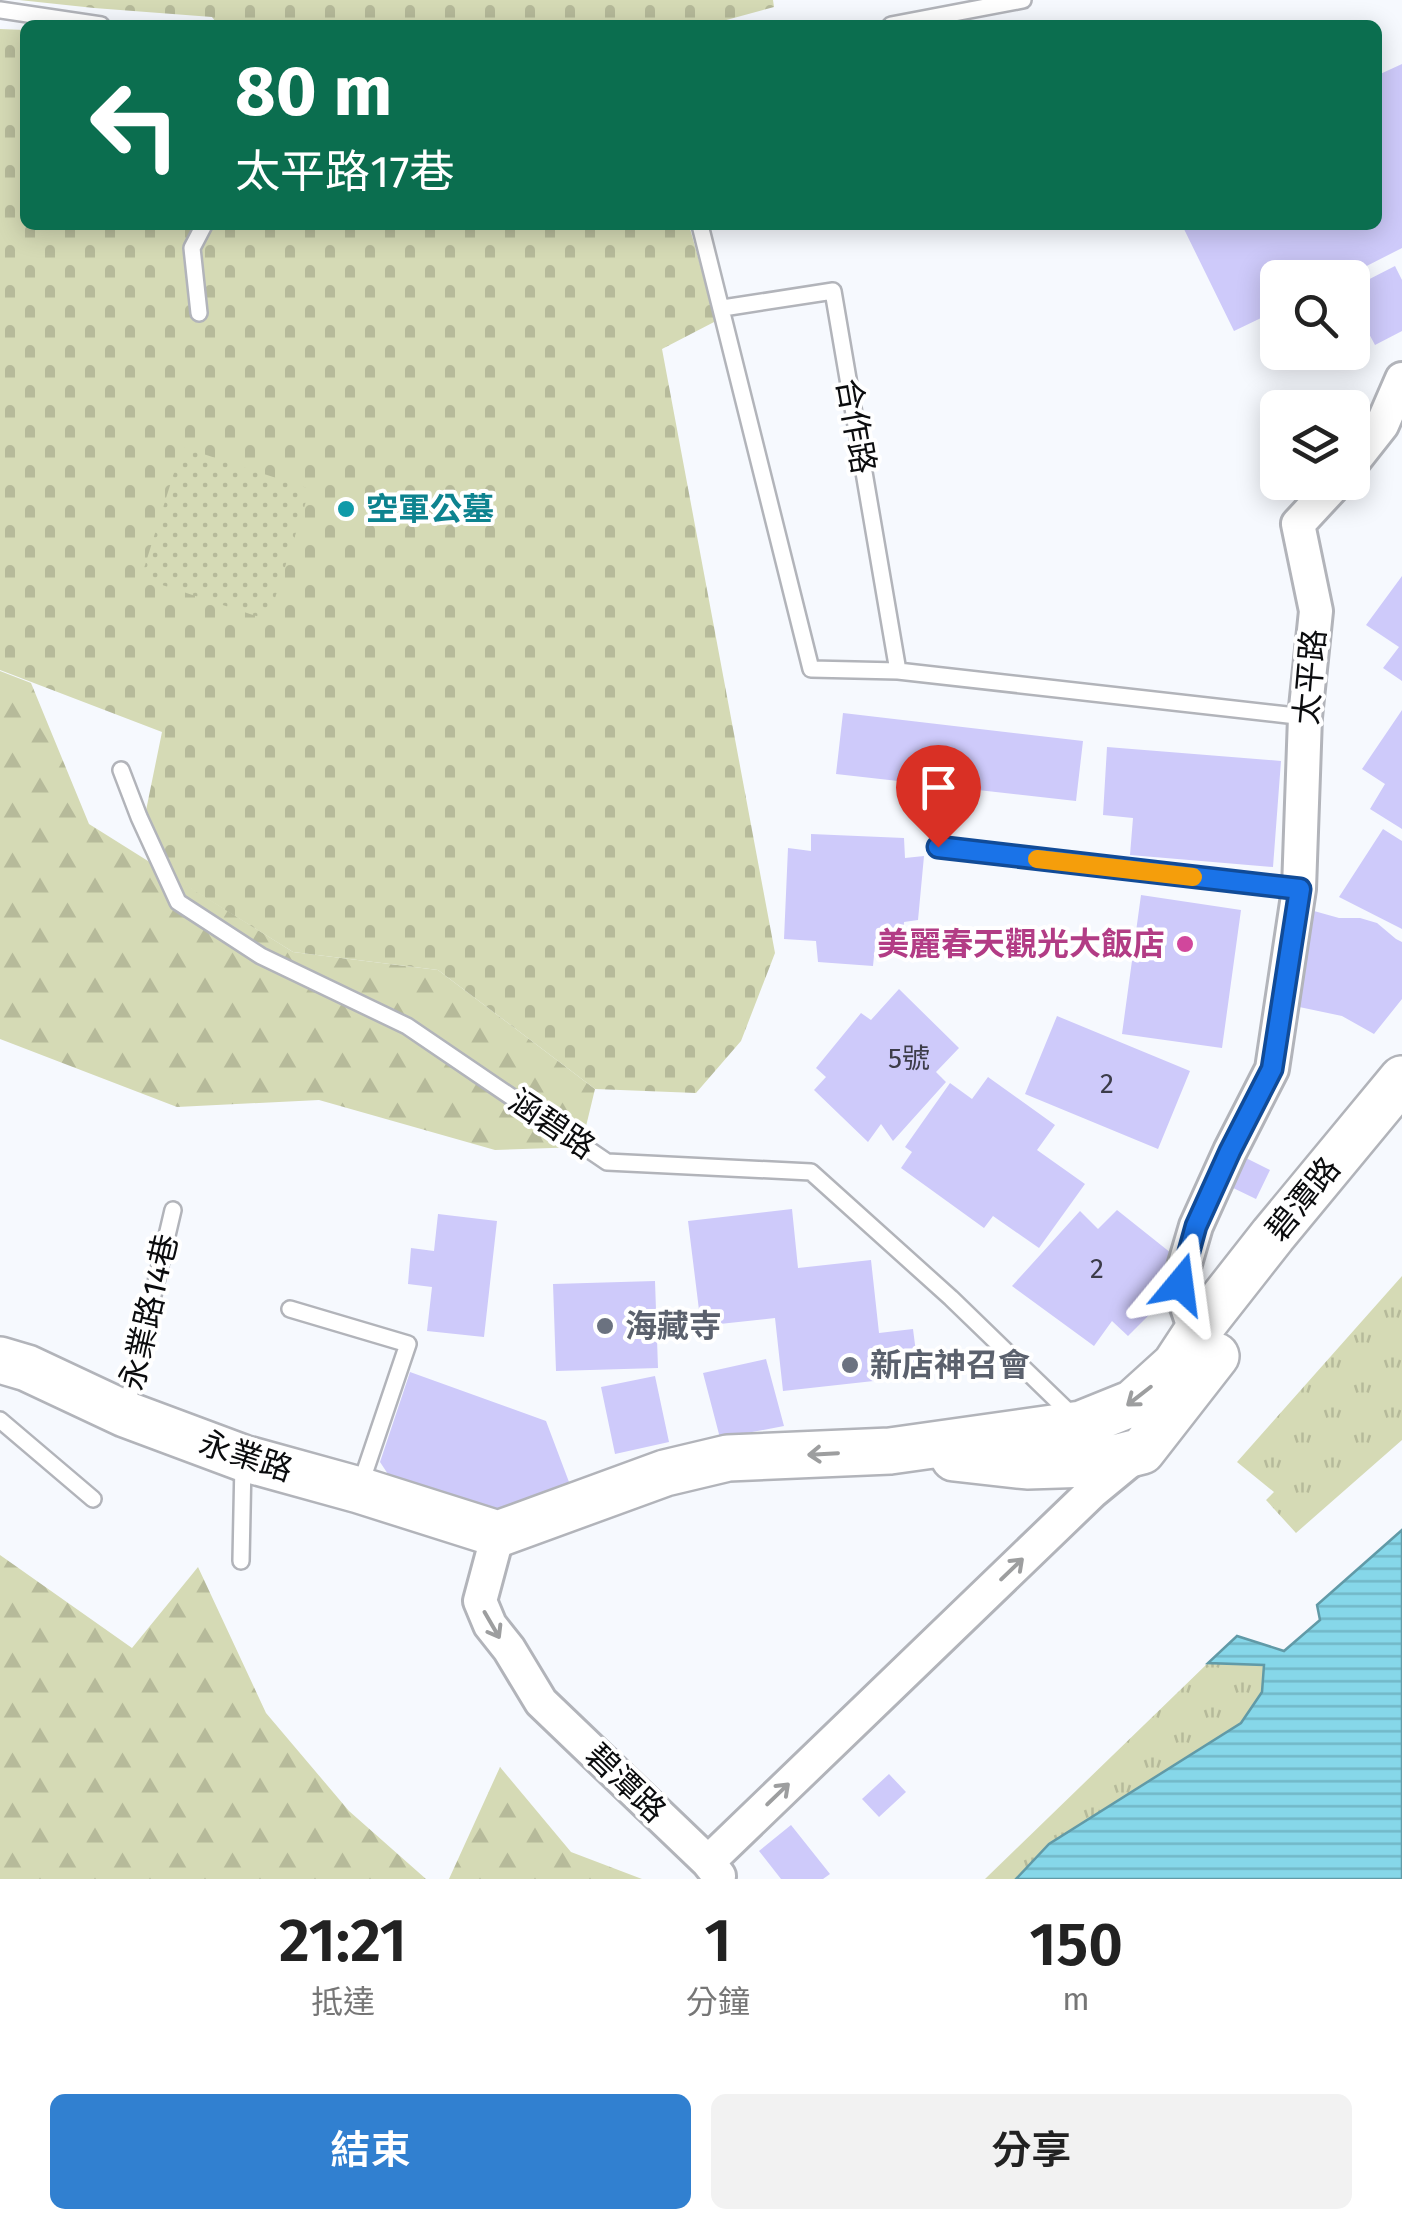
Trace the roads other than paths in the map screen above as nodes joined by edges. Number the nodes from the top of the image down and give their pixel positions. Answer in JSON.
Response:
{"nodes":[{"id":1,"x":1023,"y":0,"type":"edge"},
{"id":2,"x":0,"y":10,"type":"edge"},
{"id":3,"x":67,"y":20,"type":"edge"},
{"id":4,"x":917,"y":20,"type":"edge"},
{"id":5,"x":201,"y":230,"type":"edge"},
{"id":6,"x":701,"y":230,"type":"edge"},
{"id":7,"x":723,"y":308,"type":"junction"},
{"id":8,"x":199,"y":313,"type":"dead end"},
{"id":9,"x":1402,"y":379,"type":"edge"},
{"id":10,"x":1370,"y":440,"type":"edge"},
{"id":11,"x":1320,"y":500,"type":"edge"},
{"id":12,"x":898,"y":671,"type":"junction"},
{"id":13,"x":1305,"y":717,"type":"junction"},
{"id":14,"x":121,"y":770,"type":"dead end"},
{"id":15,"x":938,"y":847,"type":"dead end"},
{"id":16,"x":1300,"y":889,"type":"junction"},
{"id":17,"x":1402,"y":1079,"type":"edge"},
{"id":18,"x":1402,"y":1118,"type":"edge"},
{"id":19,"x":173,"y":1210,"type":"dead end"},
{"id":20,"x":290,"y":1309,"type":"dead end"},
{"id":21,"x":1196,"y":1332,"type":"junction"},
{"id":22,"x":0,"y":1360,"type":"edge"},
{"id":23,"x":125,"y":1414,"type":"junction"},
{"id":24,"x":0,"y":1420,"type":"edge"},
{"id":25,"x":1081,"y":1424,"type":"junction"},
{"id":26,"x":890,"y":1451,"type":"junction"},
{"id":27,"x":1142,"y":1451,"type":"junction"},
{"id":28,"x":243,"y":1458,"type":"junction"},
{"id":29,"x":359,"y":1490,"type":"junction"},
{"id":30,"x":94,"y":1499,"type":"dead end"},
{"id":31,"x":498,"y":1534,"type":"junction"},
{"id":32,"x":242,"y":1561,"type":"dead end"},
{"id":33,"x":715,"y":1870,"type":"edge"}],
"edges":[{"from":1,"to":4,"type":"lane"},
{"from":2,"to":3,"type":"lane"},
{"from":5,"to":8,"type":"lane"},
{"from":6,"to":7,"type":"lane"},
{"from":7,"to":12,"type":"lane"},
{"from":7,"to":12,"type":"lane","name":"合作路"},
{"from":9,"to":10,"type":"street"},
{"from":11,"to":13,"type":"street","name":"太平路"},
{"from":12,"to":13,"type":"lane"},
{"from":13,"to":16,"type":"street","name":"太平路"},
{"from":14,"to":25,"type":"lane","name":"涵碧路"},
{"from":15,"to":16,"type":"lane"},
{"from":16,"to":21,"type":"street","name":"太平路"},
{"from":17,"to":21,"type":"street","name":"碧潭路"},
{"from":18,"to":27,"type":"street","name":"碧潭路"},
{"from":19,"to":23,"type":"lane","name":"永業路14巷"},
{"from":20,"to":29,"type":"lane"},
{"from":21,"to":25,"type":"street","name":"碧潭路","one_way":true},
{"from":22,"to":23,"type":"street","name":"永業路"},
{"from":23,"to":28,"type":"street","name":"永業路"},
{"from":24,"to":30,"type":"lane"},
{"from":25,"to":26,"type":"street","name":"碧潭路"},
{"from":26,"to":27,"type":"street","name":"碧潭路"},
{"from":26,"to":31,"type":"street","name":"碧潭路","one_way":true},
{"from":33,"to":27,"type":"street","name":"碧潭路","one_way":true},
{"from":28,"to":29,"type":"street","name":"永業路"},
{"from":28,"to":32,"type":"lane"},
{"from":29,"to":31,"type":"street","name":"永業路"},
{"from":31,"to":33,"type":"street","name":"碧潭路","one_way":true}]}
